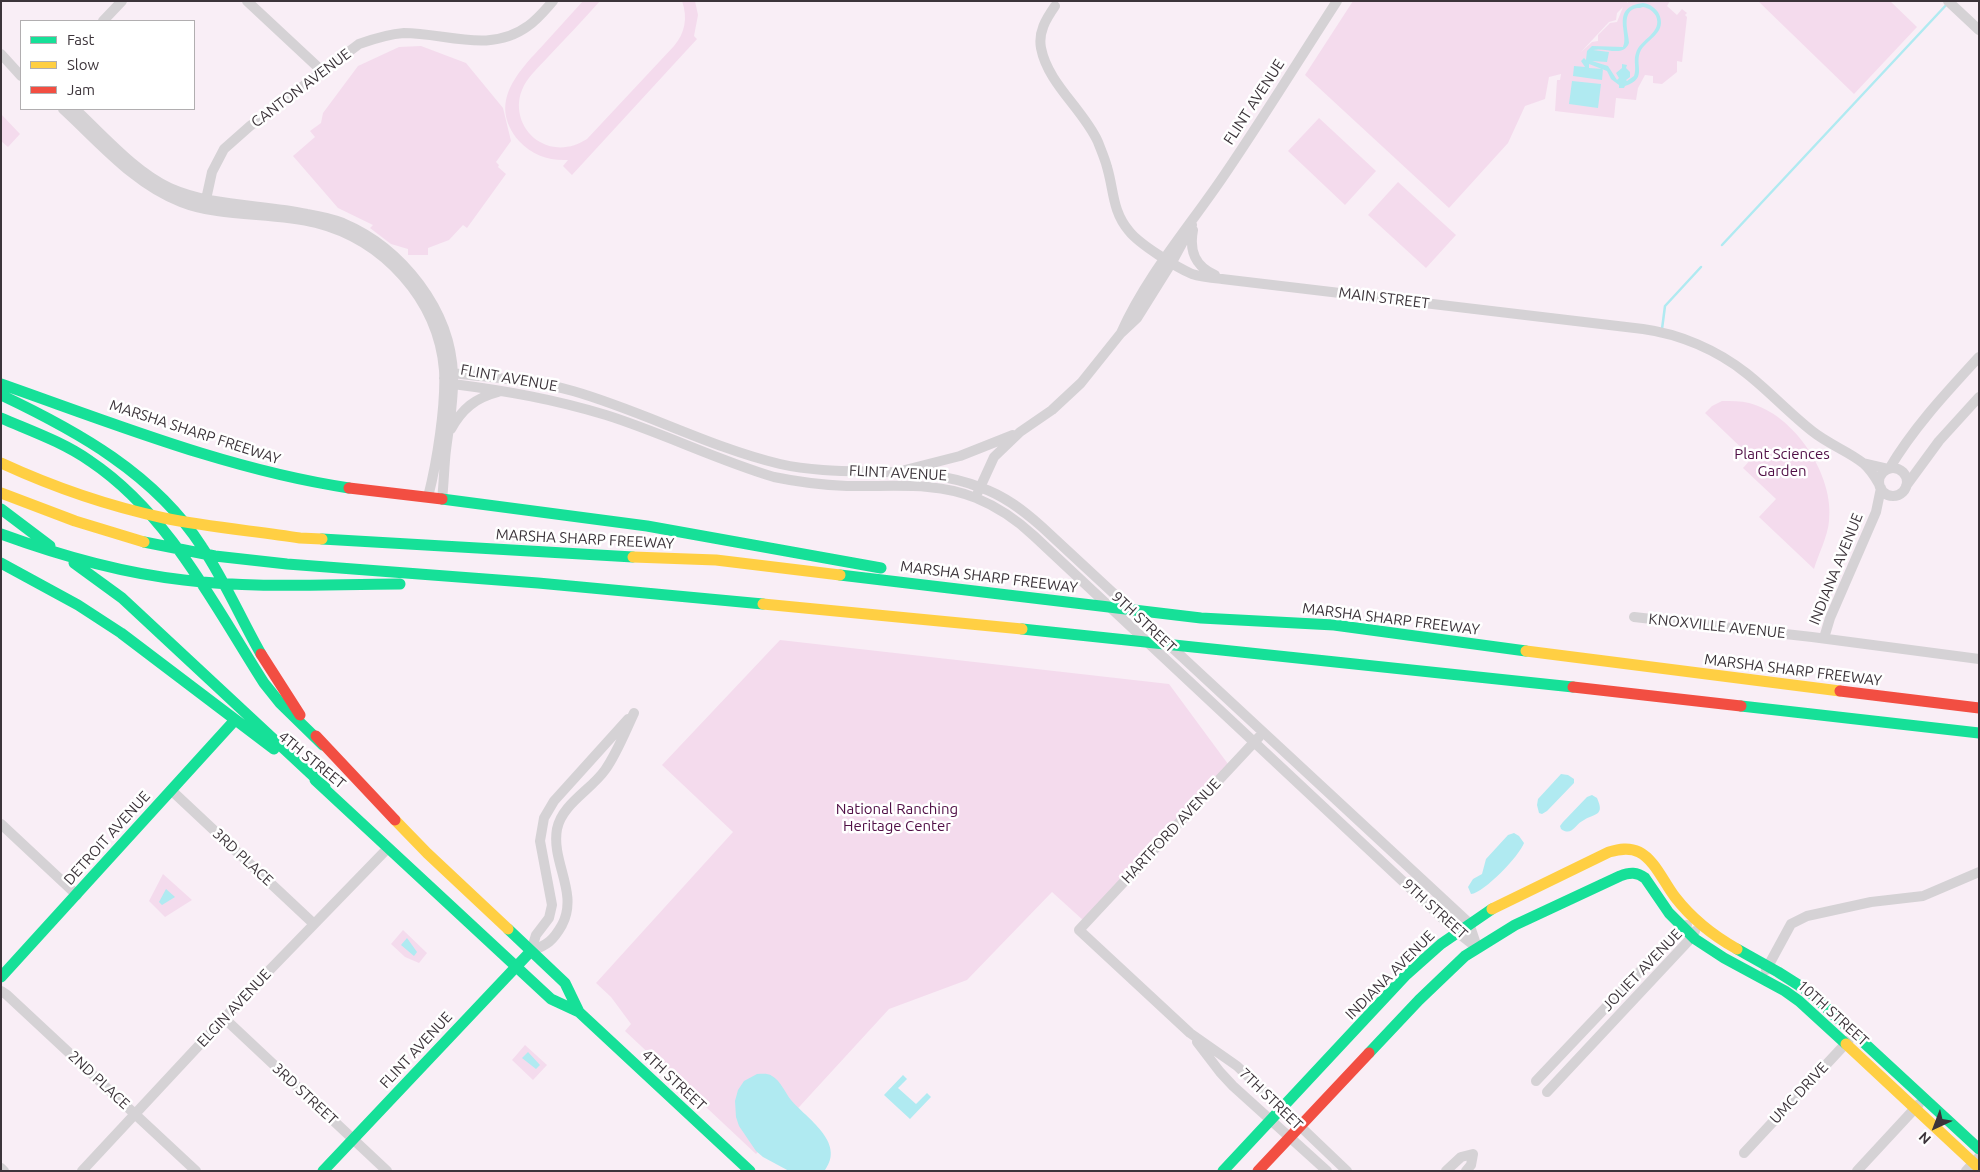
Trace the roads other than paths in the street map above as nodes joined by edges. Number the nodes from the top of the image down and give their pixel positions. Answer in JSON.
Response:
{"nodes":[{"id":1,"x":122,"y":1,"type":"edge"},
{"id":2,"x":247,"y":1,"type":"edge"},
{"id":3,"x":553,"y":1,"type":"edge"},
{"id":4,"x":1337,"y":1,"type":"edge"},
{"id":5,"x":1948,"y":1,"type":"edge"},
{"id":6,"x":1055,"y":6,"type":"dead end"},
{"id":7,"x":1979,"y":15,"type":"edge"},
{"id":8,"x":104,"y":20,"type":"edge"},
{"id":9,"x":1975,"y":27,"type":"edge"},
{"id":10,"x":1,"y":54,"type":"edge"},
{"id":11,"x":322,"y":71,"type":"junction"},
{"id":12,"x":20,"y":75,"type":"edge"},
{"id":13,"x":65,"y":110,"type":"edge"},
{"id":14,"x":75,"y":110,"type":"edge"},
{"id":15,"x":205,"y":203,"type":"junction"},
{"id":16,"x":1195,"y":217,"type":"junction"},
{"id":17,"x":1169,"y":260,"type":"junction"},
{"id":18,"x":1226,"y":280,"type":"junction"},
{"id":19,"x":1979,"y":357,"type":"edge"},
{"id":20,"x":450,"y":378,"type":"junction"},
{"id":21,"x":1,"y":384,"type":"edge"},
{"id":22,"x":504,"y":391,"type":"junction"},
{"id":23,"x":1,"y":395,"type":"edge"},
{"id":24,"x":1979,"y":397,"type":"edge"},
{"id":25,"x":1,"y":418,"type":"edge"},
{"id":26,"x":449,"y":432,"type":"junction"},
{"id":27,"x":1020,"y":432,"type":"junction"},
{"id":28,"x":1862,"y":462,"type":"junction"},
{"id":29,"x":1,"y":463,"type":"edge"},
{"id":30,"x":1890,"y":469,"type":"junction"},
{"id":31,"x":890,"y":473,"type":"junction"},
{"id":32,"x":1880,"y":486,"type":"junction"},
{"id":33,"x":1906,"y":486,"type":"junction"},
{"id":34,"x":981,"y":487,"type":"junction"},
{"id":35,"x":1,"y":493,"type":"edge"},
{"id":36,"x":1898,"y":495,"type":"junction"},
{"id":37,"x":428,"y":497,"type":"junction"},
{"id":38,"x":976,"y":498,"type":"junction"},
{"id":39,"x":442,"y":499,"type":"junction"},
{"id":40,"x":1,"y":509,"type":"edge"},
{"id":41,"x":1876,"y":512,"type":"junction"},
{"id":42,"x":1,"y":534,"type":"edge"},
{"id":43,"x":1,"y":563,"type":"edge"},
{"id":44,"x":538,"y":583,"type":"junction"},
{"id":45,"x":1095,"y":605,"type":"junction"},
{"id":46,"x":1634,"y":616,"type":"dead end"},
{"id":47,"x":1824,"y":638,"type":"junction"},
{"id":48,"x":1979,"y":659,"type":"edge"},
{"id":49,"x":1979,"y":708,"type":"edge"},
{"id":50,"x":235,"y":720,"type":"junction"},
{"id":51,"x":1263,"y":732,"type":"junction"},
{"id":52,"x":1979,"y":733,"type":"edge"},
{"id":53,"x":1255,"y":741,"type":"junction"},
{"id":54,"x":323,"y":745,"type":"junction"},
{"id":55,"x":325,"y":788,"type":"junction"},
{"id":56,"x":171,"y":790,"type":"junction"},
{"id":57,"x":1,"y":824,"type":"edge"},
{"id":58,"x":388,"y":848,"type":"junction"},
{"id":59,"x":1644,"y":854,"type":"joint"},
{"id":60,"x":1979,"y":872,"type":"edge"},
{"id":61,"x":77,"y":895,"type":"junction"},
{"id":62,"x":1698,"y":922,"type":"junction"},
{"id":63,"x":1469,"y":923,"type":"junction"},
{"id":64,"x":314,"y":924,"type":"junction"},
{"id":65,"x":1682,"y":927,"type":"junction"},
{"id":66,"x":1080,"y":930,"type":"joint"},
{"id":67,"x":1457,"y":932,"type":"junction"},
{"id":68,"x":1693,"y":936,"type":"junction"},
{"id":69,"x":1477,"y":947,"type":"junction"},
{"id":70,"x":531,"y":951,"type":"junction"},
{"id":71,"x":1768,"y":965,"type":"junction"},
{"id":72,"x":515,"y":967,"type":"junction"},
{"id":73,"x":1,"y":977,"type":"edge"},
{"id":74,"x":1762,"y":977,"type":"junction"},
{"id":75,"x":1,"y":991,"type":"edge"},
{"id":76,"x":579,"y":1012,"type":"junction"},
{"id":77,"x":224,"y":1018,"type":"junction"},
{"id":78,"x":1190,"y":1033,"type":"junction"},
{"id":79,"x":1855,"y":1034,"type":"junction"},
{"id":80,"x":1846,"y":1044,"type":"junction"},
{"id":81,"x":1536,"y":1082,"type":"dead end"},
{"id":82,"x":1546,"y":1092,"type":"dead end"},
{"id":83,"x":1924,"y":1098,"type":"junction"},
{"id":84,"x":1282,"y":1107,"type":"junction"},
{"id":85,"x":1915,"y":1108,"type":"junction"},
{"id":86,"x":135,"y":1114,"type":"junction"},
{"id":87,"x":1270,"y":1120,"type":"junction"},
{"id":88,"x":1300,"y":1125,"type":"junction"},
{"id":89,"x":1290,"y":1137,"type":"junction"},
{"id":90,"x":353,"y":1139,"type":"junction"},
{"id":91,"x":1979,"y":1149,"type":"edge"},
{"id":92,"x":1744,"y":1153,"type":"dead end"},
{"id":93,"x":1974,"y":1165,"type":"edge"},
{"id":94,"x":1,"y":1168,"type":"edge"},
{"id":95,"x":1468,"y":1168,"type":"edge"},
{"id":96,"x":4,"y":1171,"type":"edge"},
{"id":97,"x":82,"y":1171,"type":"edge"},
{"id":98,"x":196,"y":1171,"type":"edge"},
{"id":99,"x":323,"y":1171,"type":"edge"},
{"id":100,"x":387,"y":1171,"type":"edge"},
{"id":101,"x":750,"y":1171,"type":"edge"},
{"id":102,"x":1224,"y":1171,"type":"edge"},
{"id":103,"x":1258,"y":1171,"type":"edge"},
{"id":104,"x":1326,"y":1171,"type":"edge"},
{"id":105,"x":1347,"y":1171,"type":"edge"},
{"id":106,"x":1446,"y":1171,"type":"edge"},
{"id":107,"x":1857,"y":1171,"type":"edge"}],
"edges":[{"from":1,"to":8,"type":"street"},
{"from":2,"to":11,"type":"street"},
{"from":3,"to":11,"type":"street","name":"CANTON AVENUE"},
{"from":4,"to":16,"type":"street","name":"FLINT AVENUE"},
{"from":5,"to":9,"type":"street"},
{"from":6,"to":17,"type":"street","name":"MAIN STREET"},
{"from":7,"to":9,"type":"street"},
{"from":10,"to":12,"type":"street"},
{"from":11,"to":15,"type":"street","name":"CANTON AVENUE"},
{"from":13,"to":15,"type":"street"},
{"from":14,"to":15,"type":"street"},
{"from":15,"to":20,"type":"street"},
{"from":16,"to":17,"type":"street","name":"FLINT AVENUE"},
{"from":16,"to":18,"type":"street"},
{"from":17,"to":18,"type":"street","name":"MAIN STREET"},
{"from":17,"to":27,"type":"street","name":"FLINT AVENUE"},
{"from":18,"to":28,"type":"street","name":"MAIN STREET"},
{"from":19,"to":30,"type":"street"},
{"from":20,"to":22,"type":"street","name":"FLINT AVENUE"},
{"from":20,"to":26,"type":"street"},
{"from":20,"to":31,"type":"street","name":"FLINT AVENUE"},
{"from":20,"to":37,"type":"street"},
{"from":21,"to":37,"type":"main road","name":"MARSHA SHARP FREEWAY"},
{"from":22,"to":26,"type":"street"},
{"from":22,"to":38,"type":"street","name":"FLINT AVENUE"},
{"from":23,"to":54,"type":"main road"},
{"from":24,"to":33,"type":"street"},
{"from":25,"to":54,"type":"main road"},
{"from":26,"to":39,"type":"street"},
{"from":27,"to":31,"type":"street","name":"FLINT AVENUE"},
{"from":27,"to":34,"type":"street","name":"FLINT AVENUE"},
{"from":28,"to":30,"type":"street","name":"MAIN STREET"},
{"from":28,"to":32,"type":"street","name":"MAIN STREET"},
{"from":29,"to":45,"type":"main road","name":"MARSHA SHARP FREEWAY"},
{"from":30,"to":32,"type":"street"},
{"from":30,"to":33,"type":"street"},
{"from":31,"to":34,"type":"street","name":"FLINT AVENUE"},
{"from":32,"to":36,"type":"street"},
{"from":32,"to":41,"type":"street","name":"INDIANA AVENUE"},
{"from":33,"to":36,"type":"street"},
{"from":34,"to":38,"type":"street","name":"FLINT AVENUE"},
{"from":34,"to":51,"type":"street","name":"9TH STREET"},
{"from":35,"to":44,"type":"main road"},
{"from":36,"to":41,"type":"street","name":"INDIANA AVENUE"},
{"from":37,"to":39,"type":"main road","name":"MARSHA SHARP FREEWAY"},
{"from":38,"to":53,"type":"street","name":"9TH STREET"},
{"from":39,"to":45,"type":"main road","name":"MARSHA SHARP FREEWAY"},
{"from":40,"to":55,"type":"main road"},
{"from":41,"to":47,"type":"street","name":"INDIANA AVENUE"},
{"from":42,"to":44,"type":"main road"},
{"from":43,"to":50,"type":"main road","name":"4TH STREET"},
{"from":44,"to":52,"type":"main road"},
{"from":45,"to":49,"type":"main road","name":"MARSHA SHARP FREEWAY"},
{"from":46,"to":47,"type":"street","name":"KNOXVILLE AVENUE"},
{"from":47,"to":48,"type":"street","name":"KNOXVILLE AVENUE"},
{"from":50,"to":55,"type":"main road","name":"4TH STREET"},
{"from":50,"to":56,"type":"main road","name":"DETROIT AVENUE"},
{"from":51,"to":53,"type":"street","name":"HARTFORD AVENUE"},
{"from":51,"to":63,"type":"street","name":"9TH STREET"},
{"from":53,"to":66,"type":"street","name":"HARTFORD AVENUE"},
{"from":53,"to":67,"type":"street","name":"9TH STREET"},
{"from":54,"to":70,"type":"main road","name":"4TH STREET"},
{"from":55,"to":58,"type":"main road","name":"4TH STREET"},
{"from":56,"to":61,"type":"main road","name":"DETROIT AVENUE"},
{"from":56,"to":64,"type":"street","name":"3RD PLACE"},
{"from":57,"to":61,"type":"street"},
{"from":58,"to":64,"type":"street","name":"ELGIN AVENUE"},
{"from":58,"to":72,"type":"main road","name":"4TH STREET"},
{"from":59,"to":62,"type":"main road","name":"10TH STREET"},
{"from":59,"to":63,"type":"main road","name":"INDIANA AVENUE"},
{"from":60,"to":71,"type":"street"},
{"from":61,"to":73,"type":"main road","name":"DETROIT AVENUE"},
{"from":62,"to":65,"type":"street","name":"JOLIET AVENUE"},
{"from":62,"to":68,"type":"street","name":"JOLIET AVENUE"},
{"from":62,"to":71,"type":"main road","name":"10TH STREET"},
{"from":63,"to":67,"type":"main road","name":"INDIANA AVENUE"},
{"from":63,"to":69,"type":"street","name":"9TH STREET"},
{"from":64,"to":77,"type":"street","name":"ELGIN AVENUE"},
{"from":65,"to":68,"type":"main road","name":"10TH STREET"},
{"from":65,"to":69,"type":"main road","name":"10TH STREET"},
{"from":65,"to":81,"type":"street","name":"JOLIET AVENUE"},
{"from":66,"to":78,"type":"street","name":"7TH STREET"},
{"from":67,"to":69,"type":"street","name":"9TH STREET"},
{"from":67,"to":84,"type":"main road","name":"INDIANA AVENUE"},
{"from":68,"to":74,"type":"main road","name":"10TH STREET"},
{"from":68,"to":82,"type":"street","name":"JOLIET AVENUE"},
{"from":69,"to":88,"type":"main road"},
{"from":70,"to":70,"type":"street","name":"FLINT AVENUE"},
{"from":70,"to":72,"type":"main road","name":"FLINT AVENUE"},
{"from":70,"to":76,"type":"main road","name":"4TH STREET"},
{"from":71,"to":74,"type":"street"},
{"from":71,"to":79,"type":"main road","name":"10TH STREET"},
{"from":72,"to":76,"type":"main road","name":"4TH STREET"},
{"from":72,"to":90,"type":"main road","name":"FLINT AVENUE"},
{"from":74,"to":80,"type":"main road","name":"10TH STREET"},
{"from":75,"to":86,"type":"street","name":"2ND PLACE"},
{"from":76,"to":101,"type":"main road","name":"4TH STREET"},
{"from":77,"to":86,"type":"street","name":"ELGIN AVENUE"},
{"from":77,"to":90,"type":"street","name":"3RD STREET"},
{"from":78,"to":84,"type":"street","name":"7TH STREET"},
{"from":78,"to":87,"type":"street","name":"7TH STREET"},
{"from":79,"to":80,"type":"street","name":"UMC DRIVE"},
{"from":79,"to":83,"type":"main road","name":"10TH STREET"},
{"from":80,"to":85,"type":"main road","name":"10TH STREET"},
{"from":80,"to":92,"type":"street","name":"UMC DRIVE"},
{"from":83,"to":85,"type":"street"},
{"from":83,"to":91,"type":"main road","name":"10TH STREET"},
{"from":84,"to":87,"type":"main road","name":"INDIANA AVENUE"},
{"from":84,"to":88,"type":"street","name":"7TH STREET"},
{"from":85,"to":93,"type":"main road","name":"10TH STREET"},
{"from":85,"to":107,"type":"street"},
{"from":86,"to":97,"type":"street","name":"ELGIN AVENUE"},
{"from":86,"to":98,"type":"street","name":"2ND PLACE"},
{"from":87,"to":89,"type":"street","name":"7TH STREET"},
{"from":87,"to":102,"type":"main road","name":"INDIANA AVENUE"},
{"from":88,"to":89,"type":"main road"},
{"from":88,"to":105,"type":"street","name":"7TH STREET"},
{"from":89,"to":103,"type":"main road"},
{"from":89,"to":104,"type":"street","name":"7TH STREET"},
{"from":90,"to":99,"type":"main road","name":"FLINT AVENUE"},
{"from":90,"to":100,"type":"street","name":"3RD STREET"},
{"from":94,"to":96,"type":"street"},
{"from":95,"to":106,"type":"street"}]}
